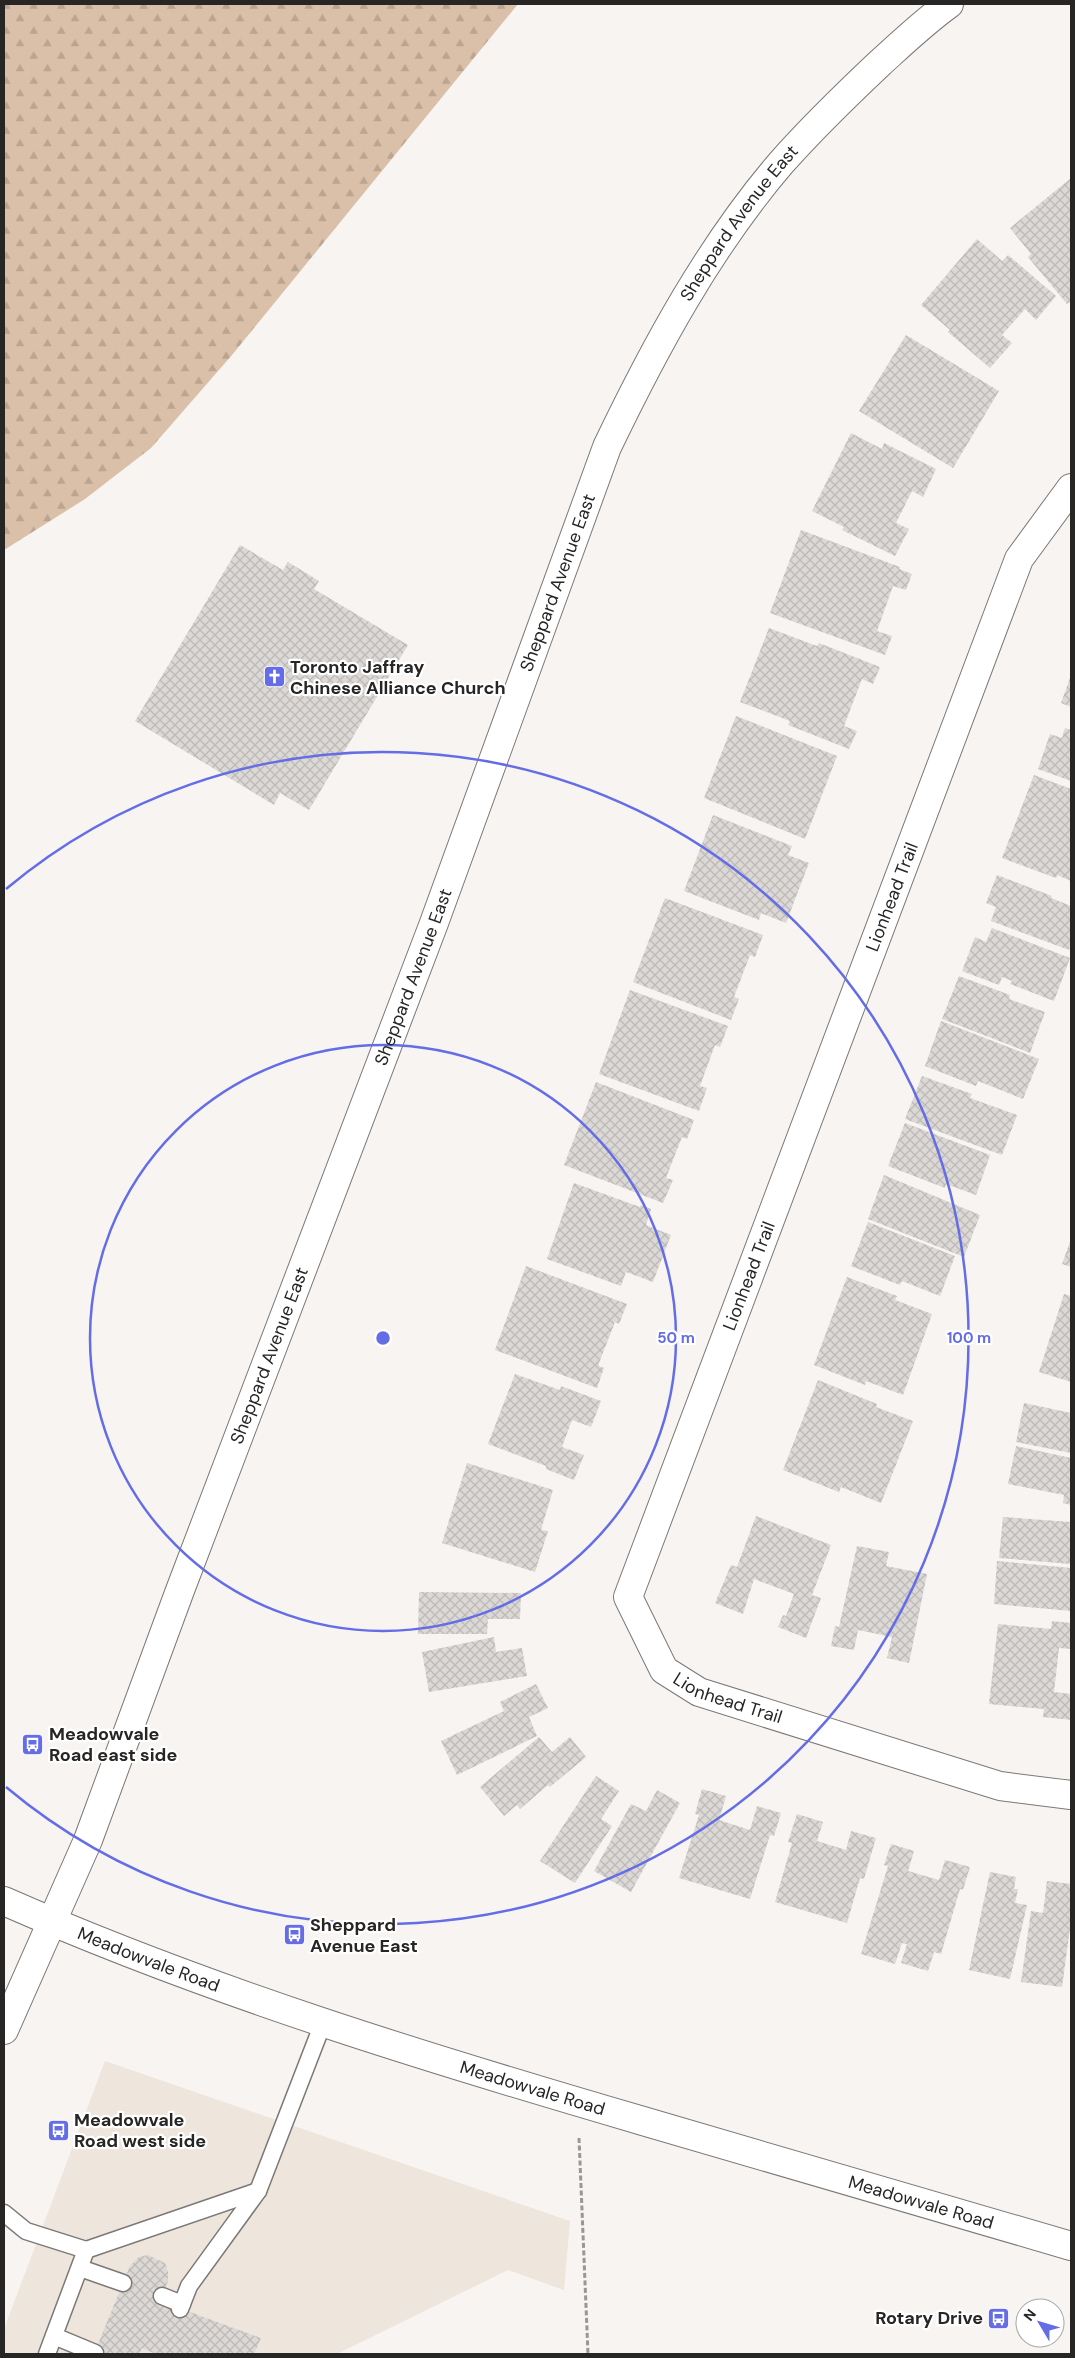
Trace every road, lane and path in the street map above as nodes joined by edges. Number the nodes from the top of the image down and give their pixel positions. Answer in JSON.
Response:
{"nodes":[{"id":1,"x":948,"y":4,"type":"edge"},
{"id":2,"x":1071,"y":488,"type":"edge"},
{"id":3,"x":1071,"y":1795,"type":"edge"},
{"id":4,"x":4,"y":1901,"type":"edge"},
{"id":5,"x":52,"y":1923,"type":"junction"},
{"id":6,"x":324,"y":2023,"type":"junction"},
{"id":7,"x":4,"y":2030,"type":"edge"},
{"id":8,"x":577,"y":2102,"type":"junction"},
{"id":9,"x":258,"y":2191,"type":"junction"},
{"id":10,"x":4,"y":2213,"type":"edge"},
{"id":11,"x":1071,"y":2246,"type":"edge"},
{"id":12,"x":86,"y":2250,"type":"junction"},
{"id":13,"x":80,"y":2268,"type":"junction"},
{"id":14,"x":123,"y":2283,"type":"dead end"},
{"id":15,"x":162,"y":2296,"type":"dead end"},
{"id":16,"x":54,"y":2336,"type":"junction"},
{"id":17,"x":95,"y":2353,"type":"dead end"},
{"id":18,"x":47,"y":2354,"type":"edge"},
{"id":19,"x":588,"y":2354,"type":"edge"}],
"edges":[{"from":1,"to":5,"type":"main road","name":"Sheppard Avenue East"},
{"from":2,"to":3,"type":"main road","name":"Lionhead Trail"},
{"from":4,"to":5,"type":"main road","name":"Meadowvale Road"},
{"from":5,"to":6,"type":"main road","name":"Meadowvale Road"},
{"from":5,"to":7,"type":"main road","name":"Sheppard Avenue East"},
{"from":6,"to":8,"type":"main road","name":"Meadowvale Road"},
{"from":6,"to":9,"type":"lane"},
{"from":8,"to":11,"type":"main road","name":"Meadowvale Road"},
{"from":8,"to":19,"type":"path"},
{"from":9,"to":12,"type":"lane"},
{"from":9,"to":15,"type":"lane"},
{"from":10,"to":12,"type":"lane"},
{"from":12,"to":13,"type":"lane"},
{"from":13,"to":14,"type":"lane"},
{"from":13,"to":16,"type":"lane"},
{"from":16,"to":17,"type":"lane"},
{"from":16,"to":18,"type":"lane"}]}
